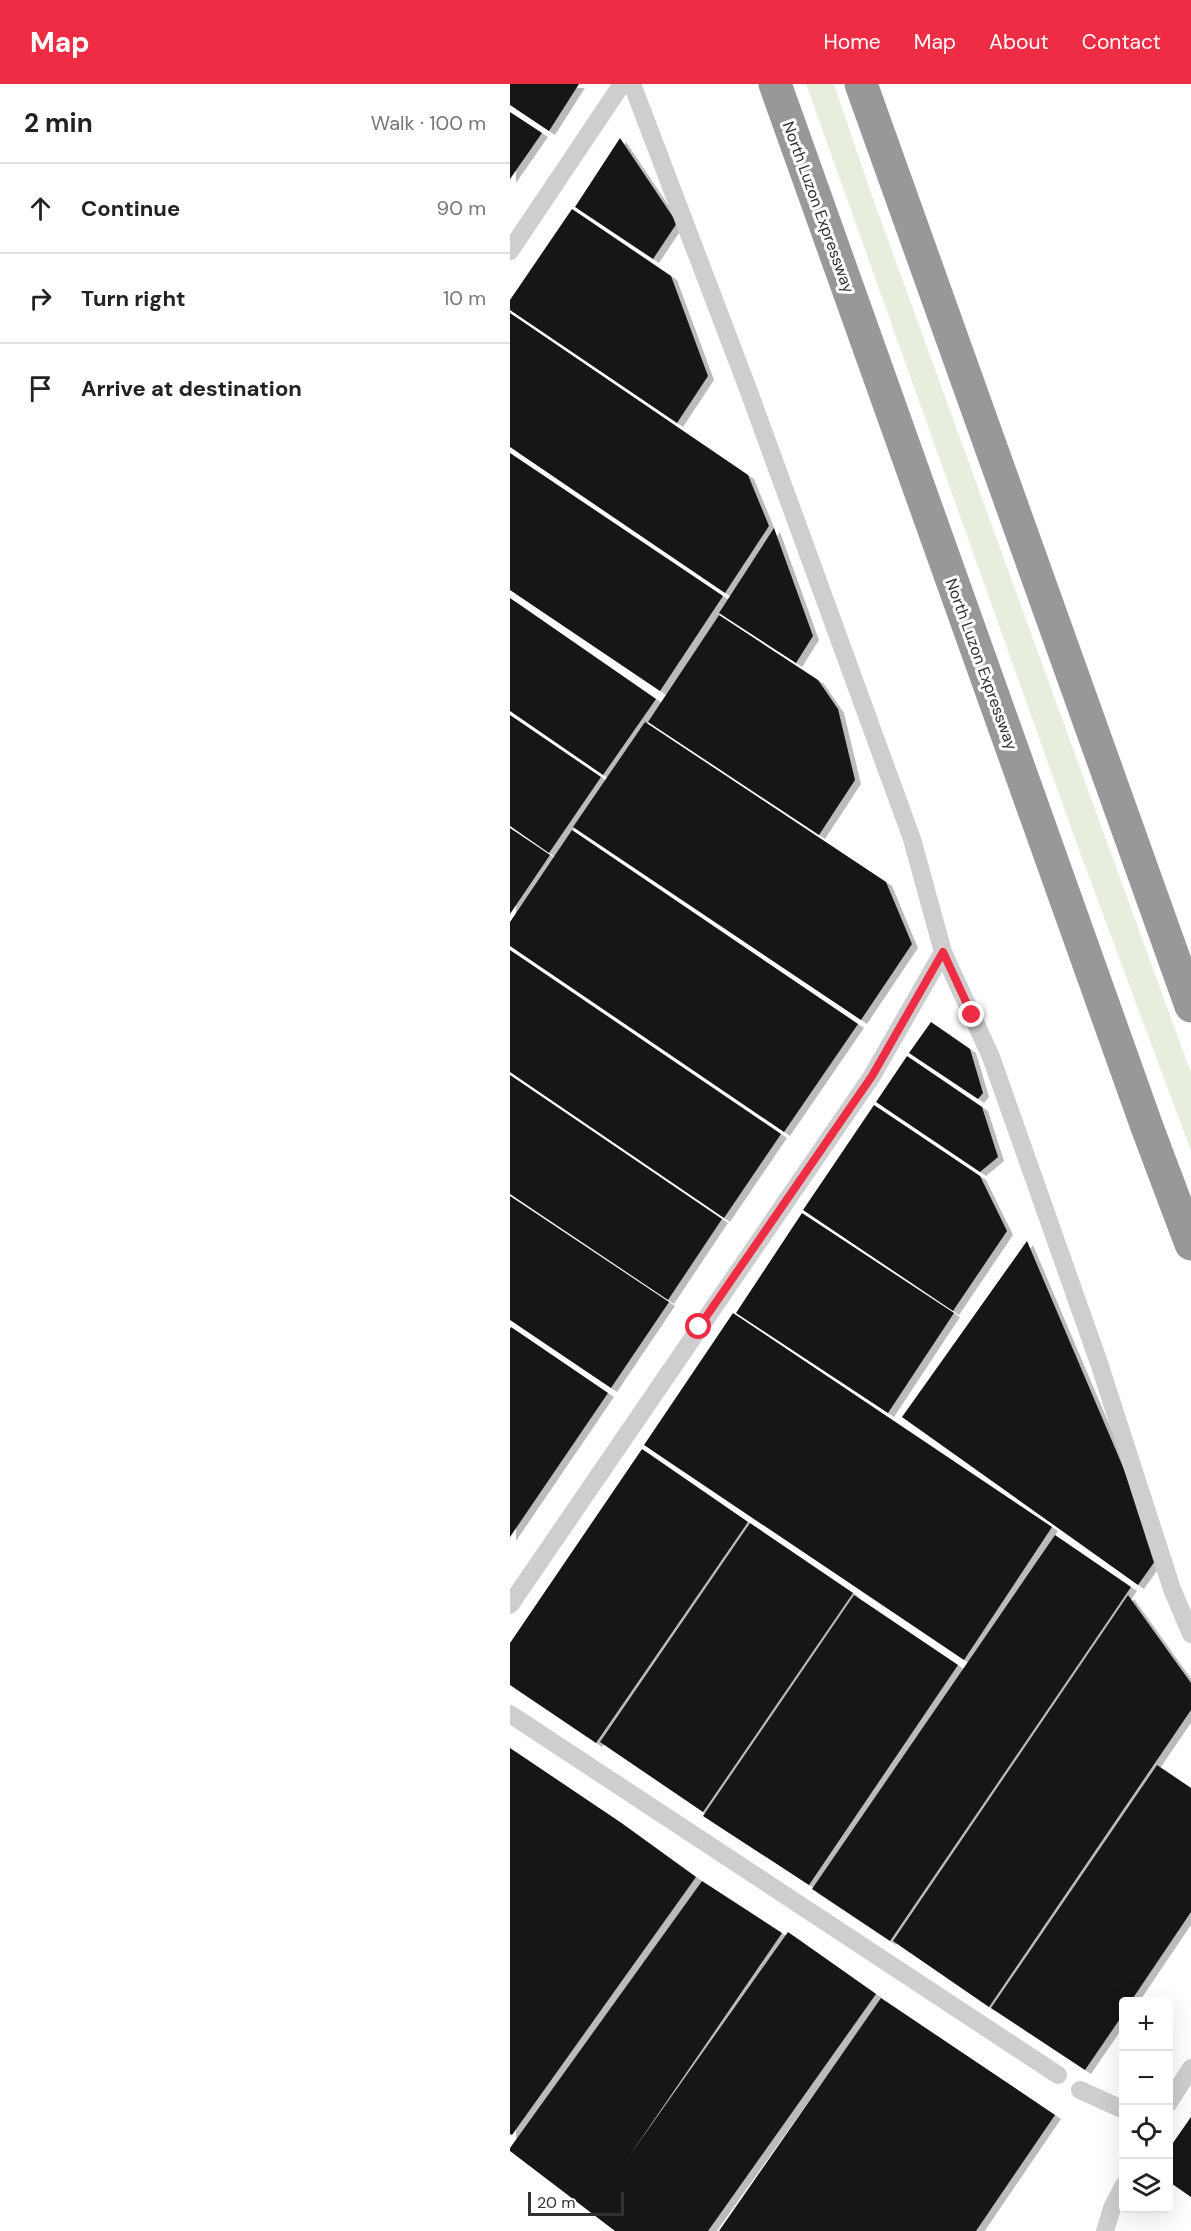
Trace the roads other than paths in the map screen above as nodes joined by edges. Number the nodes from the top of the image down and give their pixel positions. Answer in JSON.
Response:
{"nodes":[{"id":1,"x":622,"y":84,"type":"edge"},
{"id":2,"x":632,"y":84,"type":"edge"},
{"id":3,"x":775,"y":84,"type":"edge"},
{"id":4,"x":861,"y":84,"type":"edge"},
{"id":5,"x":510,"y":251,"type":"edge"},
{"id":6,"x":943,"y":952,"type":"junction"},
{"id":7,"x":1191,"y":1006,"type":"edge"},
{"id":8,"x":1191,"y":1244,"type":"edge"},
{"id":9,"x":510,"y":1605,"type":"edge"},
{"id":10,"x":1191,"y":1634,"type":"edge"},
{"id":11,"x":510,"y":1714,"type":"edge"},
{"id":12,"x":1191,"y":2068,"type":"edge"},
{"id":13,"x":1058,"y":2075,"type":"dead end"},
{"id":14,"x":1080,"y":2090,"type":"dead end"},
{"id":15,"x":1173,"y":2096,"type":"edge"},
{"id":16,"x":1119,"y":2108,"type":"edge"},
{"id":17,"x":1119,"y":2195,"type":"edge"},
{"id":18,"x":1105,"y":2231,"type":"edge"}],
"edges":[{"from":1,"to":5,"type":"lane"},
{"from":2,"to":6,"type":"lane"},
{"from":3,"to":8,"type":"highway","name":"North Luzon Expressway"},
{"from":4,"to":7,"type":"highway"},
{"from":6,"to":9,"type":"lane"},
{"from":6,"to":10,"type":"lane"},
{"from":11,"to":13,"type":"lane"},
{"from":12,"to":15,"type":"lane"},
{"from":14,"to":16,"type":"lane"},
{"from":17,"to":18,"type":"lane"}]}
